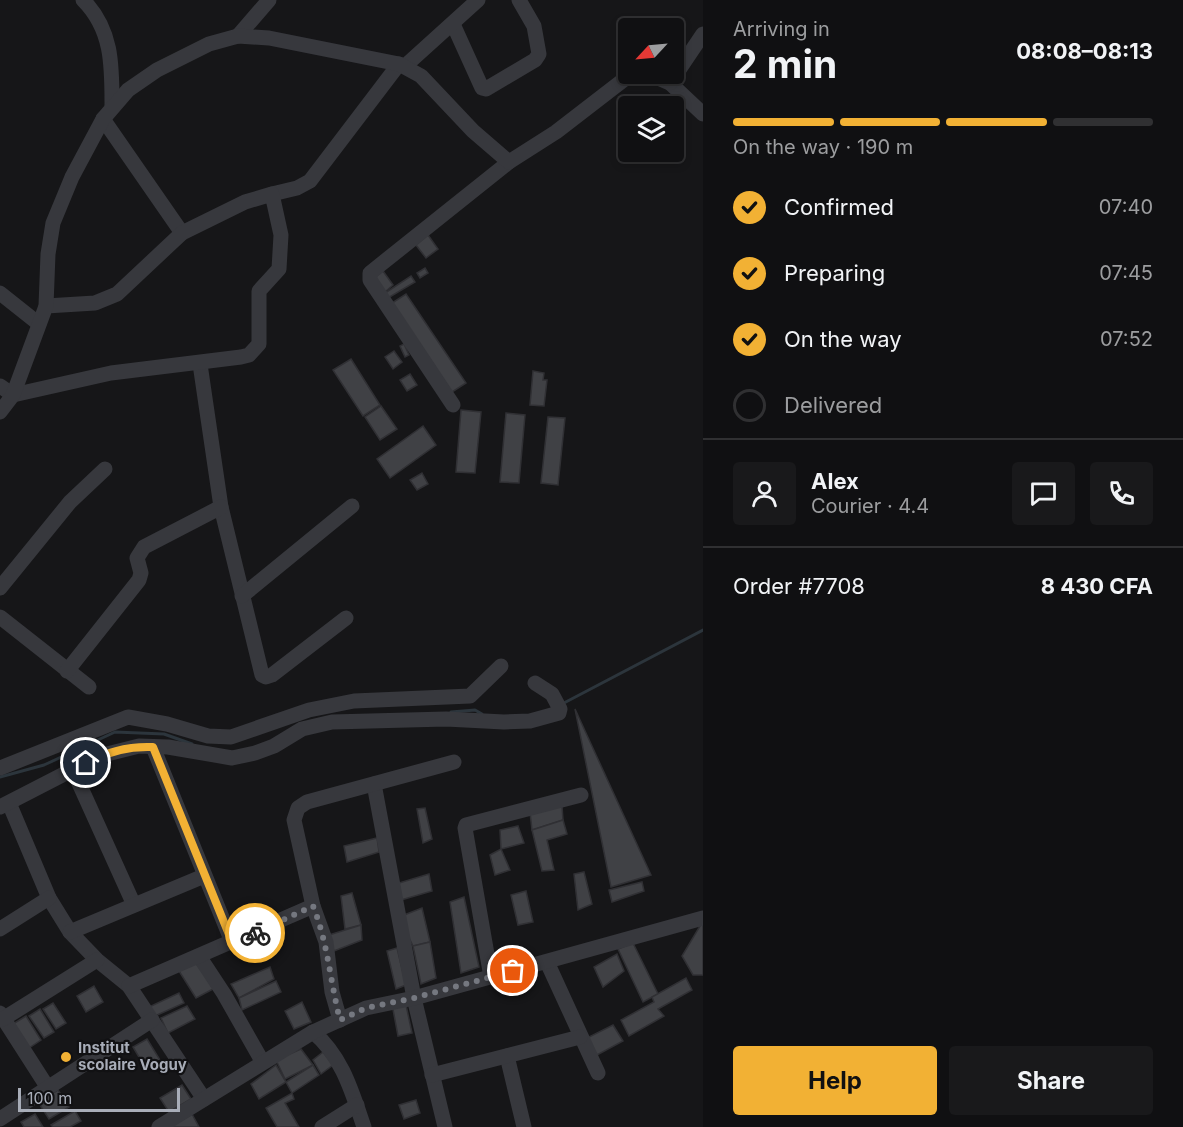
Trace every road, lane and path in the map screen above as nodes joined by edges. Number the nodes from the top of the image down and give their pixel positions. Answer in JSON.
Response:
{"nodes":[{"id":1,"x":83,"y":0,"type":"edge"},
{"id":2,"x":269,"y":0,"type":"edge"},
{"id":3,"x":477,"y":0,"type":"edge"},
{"id":4,"x":519,"y":0,"type":"edge"},
{"id":5,"x":453,"y":24,"type":"junction"},
{"id":6,"x":703,"y":34,"type":"edge"},
{"id":7,"x":238,"y":36,"type":"junction"},
{"id":8,"x":684,"y":62,"type":"edge"},
{"id":9,"x":402,"y":65,"type":"junction"},
{"id":10,"x":618,"y":84,"type":"edge"},
{"id":11,"x":671,"y":84,"type":"edge"},
{"id":12,"x":107,"y":113,"type":"junction"},
{"id":13,"x":703,"y":114,"type":"edge"},
{"id":14,"x":509,"y":162,"type":"junction"},
{"id":15,"x":272,"y":194,"type":"junction"},
{"id":16,"x":182,"y":233,"type":"junction"},
{"id":17,"x":0,"y":293,"type":"edge"},
{"id":18,"x":46,"y":306,"type":"junction"},
{"id":19,"x":39,"y":324,"type":"junction"},
{"id":20,"x":200,"y":364,"type":"junction"},
{"id":21,"x":0,"y":386,"type":"edge"},
{"id":22,"x":13,"y":395,"type":"junction"},
{"id":23,"x":453,"y":405,"type":"dead end"},
{"id":24,"x":0,"y":412,"type":"edge"},
{"id":25,"x":105,"y":469,"type":"dead end"},
{"id":26,"x":352,"y":506,"type":"dead end"},
{"id":27,"x":221,"y":507,"type":"junction"},
{"id":28,"x":0,"y":588,"type":"edge"},
{"id":29,"x":242,"y":596,"type":"junction"},
{"id":30,"x":0,"y":617,"type":"edge"},
{"id":31,"x":346,"y":618,"type":"dead end"},
{"id":32,"x":501,"y":666,"type":"dead end"},
{"id":33,"x":67,"y":670,"type":"junction"},
{"id":34,"x":535,"y":683,"type":"dead end"},
{"id":35,"x":89,"y":687,"type":"dead end"},
{"id":36,"x":153,"y":747,"type":"junction"},
{"id":37,"x":454,"y":762,"type":"dead end"},
{"id":38,"x":0,"y":768,"type":"edge"},
{"id":39,"x":72,"y":770,"type":"junction"},
{"id":40,"x":374,"y":784,"type":"junction"},
{"id":41,"x":581,"y":795,"type":"dead end"},
{"id":42,"x":5,"y":805,"type":"edge"},
{"id":43,"x":204,"y":876,"type":"junction"},
{"id":44,"x":49,"y":898,"type":"junction"},
{"id":45,"x":134,"y":905,"type":"junction"},
{"id":46,"x":313,"y":906,"type":"junction"},
{"id":47,"x":703,"y":918,"type":"edge"},
{"id":48,"x":0,"y":929,"type":"edge"},
{"id":49,"x":70,"y":932,"type":"junction"},
{"id":50,"x":232,"y":942,"type":"junction"},
{"id":51,"x":199,"y":956,"type":"junction"},
{"id":52,"x":98,"y":960,"type":"junction"},
{"id":53,"x":547,"y":962,"type":"junction"},
{"id":54,"x":491,"y":977,"type":"junction"},
{"id":55,"x":129,"y":986,"type":"junction"},
{"id":56,"x":414,"y":998,"type":"junction"},
{"id":57,"x":2,"y":1016,"type":"edge"},
{"id":58,"x":152,"y":1020,"type":"junction"},
{"id":59,"x":340,"y":1020,"type":"junction"},
{"id":60,"x":313,"y":1032,"type":"junction"},
{"id":61,"x":580,"y":1037,"type":"junction"},
{"id":62,"x":507,"y":1056,"type":"junction"},
{"id":63,"x":262,"y":1061,"type":"junction"},
{"id":64,"x":598,"y":1073,"type":"dead end"},
{"id":65,"x":432,"y":1075,"type":"junction"},
{"id":66,"x":48,"y":1088,"type":"junction"},
{"id":67,"x":204,"y":1099,"type":"junction"},
{"id":68,"x":357,"y":1105,"type":"junction"},
{"id":69,"x":0,"y":1119,"type":"edge"},
{"id":70,"x":159,"y":1127,"type":"edge"},
{"id":71,"x":322,"y":1127,"type":"edge"},
{"id":72,"x":364,"y":1127,"type":"edge"},
{"id":73,"x":445,"y":1127,"type":"edge"},
{"id":74,"x":524,"y":1127,"type":"edge"}],
"edges":[{"from":1,"to":12,"type":"street"},
{"from":2,"to":7,"type":"street"},
{"from":3,"to":5,"type":"street"},
{"from":4,"to":5,"type":"street"},
{"from":5,"to":9,"type":"street"},
{"from":6,"to":8,"type":"street"},
{"from":7,"to":9,"type":"street"},
{"from":7,"to":12,"type":"street"},
{"from":9,"to":14,"type":"street"},
{"from":9,"to":15,"type":"street"},
{"from":10,"to":14,"type":"street"},
{"from":11,"to":13,"type":"street"},
{"from":12,"to":16,"type":"street"},
{"from":12,"to":18,"type":"street"},
{"from":14,"to":23,"type":"street"},
{"from":15,"to":16,"type":"street"},
{"from":15,"to":20,"type":"street"},
{"from":16,"to":18,"type":"street"},
{"from":17,"to":19,"type":"street"},
{"from":18,"to":19,"type":"street"},
{"from":19,"to":22,"type":"street"},
{"from":20,"to":22,"type":"street"},
{"from":20,"to":27,"type":"street"},
{"from":21,"to":22,"type":"street"},
{"from":22,"to":24,"type":"street"},
{"from":25,"to":28,"type":"street"},
{"from":26,"to":29,"type":"street"},
{"from":27,"to":29,"type":"street"},
{"from":27,"to":33,"type":"street"},
{"from":29,"to":31,"type":"street"},
{"from":30,"to":33,"type":"street"},
{"from":32,"to":38,"type":"street"},
{"from":33,"to":35,"type":"street"},
{"from":34,"to":36,"type":"street"},
{"from":36,"to":39,"type":"street"},
{"from":36,"to":43,"type":"street"},
{"from":37,"to":40,"type":"street"},
{"from":39,"to":42,"type":"street"},
{"from":39,"to":45,"type":"street"},
{"from":40,"to":46,"type":"street"},
{"from":40,"to":56,"type":"street"},
{"from":41,"to":54,"type":"street"},
{"from":42,"to":44,"type":"street"},
{"from":43,"to":45,"type":"street"},
{"from":43,"to":50,"type":"street"},
{"from":44,"to":48,"type":"street"},
{"from":44,"to":49,"type":"street"},
{"from":45,"to":49,"type":"street"},
{"from":46,"to":50,"type":"street"},
{"from":46,"to":59,"type":"street"},
{"from":47,"to":53,"type":"street"},
{"from":49,"to":52,"type":"street"},
{"from":50,"to":51,"type":"street"},
{"from":51,"to":55,"type":"street"},
{"from":51,"to":63,"type":"street"},
{"from":52,"to":55,"type":"street"},
{"from":52,"to":57,"type":"street"},
{"from":53,"to":54,"type":"street"},
{"from":53,"to":61,"type":"street"},
{"from":54,"to":56,"type":"street"},
{"from":55,"to":58,"type":"street"},
{"from":56,"to":59,"type":"street"},
{"from":56,"to":65,"type":"street"},
{"from":57,"to":66,"type":"street"},
{"from":58,"to":66,"type":"street"},
{"from":58,"to":67,"type":"street"},
{"from":59,"to":60,"type":"street"},
{"from":60,"to":63,"type":"street"},
{"from":60,"to":68,"type":"street"},
{"from":61,"to":62,"type":"street"},
{"from":61,"to":64,"type":"street"},
{"from":62,"to":65,"type":"street"},
{"from":62,"to":74,"type":"street"},
{"from":63,"to":67,"type":"street"},
{"from":65,"to":73,"type":"street"},
{"from":66,"to":69,"type":"street"},
{"from":67,"to":70,"type":"street"},
{"from":68,"to":71,"type":"street"},
{"from":68,"to":72,"type":"street"}]}
